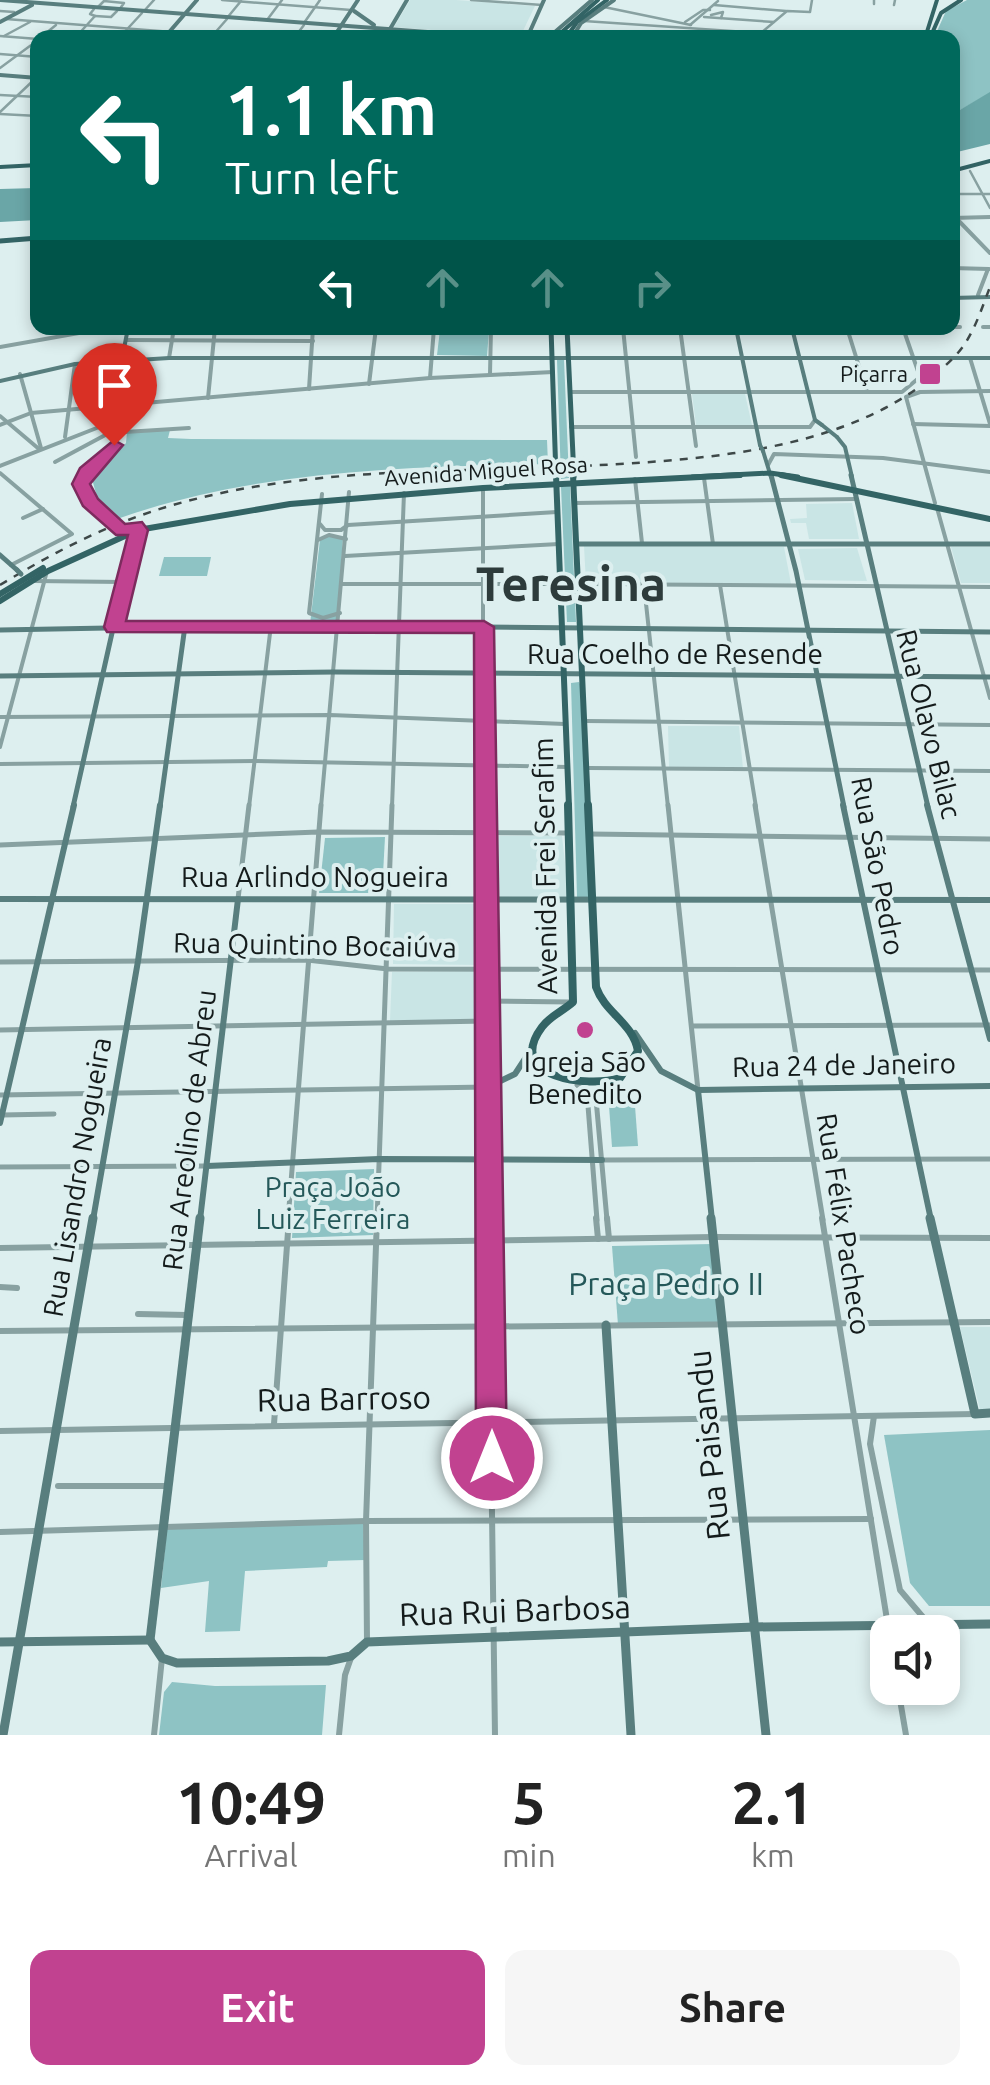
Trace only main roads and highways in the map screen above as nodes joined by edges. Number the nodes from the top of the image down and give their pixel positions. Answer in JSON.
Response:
{"nodes":[{"id":1,"x":611,"y":0,"type":"edge"},
{"id":2,"x":937,"y":0,"type":"edge"},
{"id":3,"x":944,"y":0,"type":"edge"},
{"id":4,"x":961,"y":0,"type":"edge"},
{"id":5,"x":592,"y":2,"type":"edge"},
{"id":6,"x":35,"y":3,"type":"edge"},
{"id":7,"x":185,"y":15,"type":"road end"},
{"id":8,"x":560,"y":26,"type":"road end"},
{"id":9,"x":557,"y":30,"type":"edge"},
{"id":10,"x":561,"y":30,"type":"edge"},
{"id":11,"x":576,"y":30,"type":"edge"},
{"id":12,"x":929,"y":30,"type":"edge"},
{"id":13,"x":931,"y":30,"type":"edge"},
{"id":14,"x":990,"y":165,"type":"edge"},
{"id":15,"x":30,"y":166,"type":"edge"},
{"id":16,"x":0,"y":168,"type":"edge"},
{"id":17,"x":960,"y":171,"type":"edge"},
{"id":18,"x":960,"y":171,"type":"edge"},
{"id":19,"x":30,"y":241,"type":"edge"},
{"id":20,"x":0,"y":243,"type":"edge"},
{"id":21,"x":551,"y":335,"type":"edge"},
{"id":22,"x":568,"y":335,"type":"edge"},
{"id":23,"x":557,"y":468,"type":"junction"},
{"id":24,"x":769,"y":469,"type":"junction"},
{"id":25,"x":537,"y":481,"type":"junction"},
{"id":26,"x":574,"y":481,"type":"junction"},
{"id":27,"x":558,"y":482,"type":"junction"},
{"id":28,"x":349,"y":495,"type":"junction"},
{"id":29,"x":990,"y":517,"type":"edge"},
{"id":30,"x":137,"y":528,"type":"junction"},
{"id":31,"x":20,"y":574,"type":"junction"},
{"id":32,"x":0,"y":598,"type":"edge"},
{"id":33,"x":562,"y":627,"type":"junction"},
{"id":34,"x":580,"y":627,"type":"junction"},
{"id":35,"x":0,"y":630,"type":"edge"}],
"edges":[{"from":1,"to":11,"type":"main road"},
{"from":2,"to":12,"type":"main road"},
{"from":3,"to":4,"type":"main road"},
{"from":4,"to":13,"type":"main road"},
{"from":5,"to":10,"type":"main road"},
{"from":6,"to":7,"type":"main road"},
{"from":8,"to":9,"type":"main road"},
{"from":14,"to":17,"type":"main road"},
{"from":14,"to":18,"type":"main road"},
{"from":15,"to":16,"type":"main road"},
{"from":19,"to":20,"type":"main road"},
{"from":21,"to":23,"type":"main road","name":"Avenida Frei Serafim"},
{"from":22,"to":26,"type":"main road","name":"Avenida Frei Serafim"},
{"from":23,"to":25,"type":"main road"},
{"from":23,"to":27,"type":"main road","name":"Avenida Frei Serafim"},
{"from":24,"to":26,"type":"main road","name":"Avenida Miguel Rosa"},
{"from":24,"to":26,"type":"main road","name":"Avenida Miguel Rosa"},
{"from":24,"to":29,"type":"main road","name":"Avenida Miguel Rosa"},
{"from":25,"to":27,"type":"main road","name":"Avenida Miguel Rosa"},
{"from":25,"to":28,"type":"main road","name":"Avenida Miguel Rosa"},
{"from":26,"to":27,"type":"main road","name":"Avenida Miguel Rosa"},
{"from":26,"to":34,"type":"main road","name":"Avenida Frei Serafim"},
{"from":27,"to":28,"type":"main road","name":"Avenida Miguel Rosa"},
{"from":27,"to":33,"type":"main road","name":"Avenida Frei Serafim"},
{"from":28,"to":30,"type":"main road","name":"Avenida Miguel Rosa"},
{"from":30,"to":31,"type":"main road","name":"Avenida Miguel Rosa"},
{"from":30,"to":31,"type":"main road","name":"Avenida Miguel Rosa"},
{"from":31,"to":32,"type":"main road","name":"Avenida Miguel Rosa"},
{"from":33,"to":34,"type":"main road"},
{"from":33,"to":34,"type":"main road","name":"Avenida Frei Serafim"},
{"from":33,"to":35,"type":"main road"}]}
